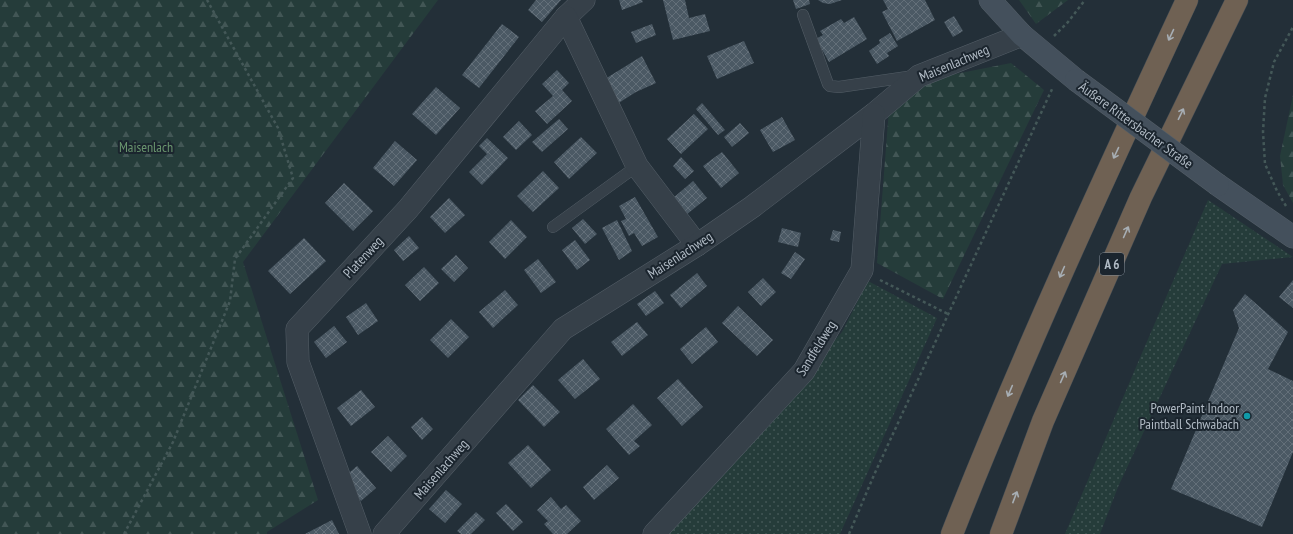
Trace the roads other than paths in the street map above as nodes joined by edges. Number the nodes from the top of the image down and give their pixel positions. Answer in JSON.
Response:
{"nodes":[{"id":1,"x":584,"y":0,"type":"edge"},
{"id":2,"x":990,"y":0,"type":"edge"},
{"id":3,"x":1187,"y":0,"type":"edge"},
{"id":4,"x":1237,"y":0,"type":"edge"},
{"id":5,"x":803,"y":15,"type":"dead end"},
{"id":6,"x":566,"y":17,"type":"junction"},
{"id":7,"x":1022,"y":35,"type":"junction"},
{"id":8,"x":919,"y":76,"type":"junction"},
{"id":9,"x":874,"y":114,"type":"junction"},
{"id":10,"x":637,"y":166,"type":"junction"},
{"id":11,"x":553,"y":227,"type":"dead end"},
{"id":12,"x":1293,"y":237,"type":"edge"},
{"id":13,"x":697,"y":245,"type":"junction"},
{"id":14,"x":360,"y":534,"type":"edge"},
{"id":15,"x":384,"y":534,"type":"edge"},
{"id":16,"x":654,"y":534,"type":"edge"},
{"id":17,"x":952,"y":534,"type":"edge"},
{"id":18,"x":1001,"y":534,"type":"edge"}],
"edges":[{"from":1,"to":6,"type":"street","name":"Platenweg"},
{"from":2,"to":7,"type":"main road","name":"Äußere Rittersbacher Straße"},
{"from":3,"to":17,"type":"highway","one_way":true},
{"from":18,"to":4,"type":"highway","number":"A 6","one_way":true},
{"from":5,"to":8,"type":"lane"},
{"from":6,"to":10,"type":"street"},
{"from":6,"to":14,"type":"street","name":"Platenweg"},
{"from":7,"to":8,"type":"street","name":"Maisenlachweg"},
{"from":7,"to":12,"type":"main road","name":"Äußere Rittersbacher Straße","bridge":true},
{"from":8,"to":9,"type":"street","name":"Maisenlachweg"},
{"from":9,"to":13,"type":"street","name":"Maisenlachweg"},
{"from":9,"to":16,"type":"street","name":"Sandfeldweg"},
{"from":10,"to":11,"type":"lane"},
{"from":10,"to":13,"type":"street"},
{"from":13,"to":15,"type":"street","name":"Maisenlachweg"}]}
